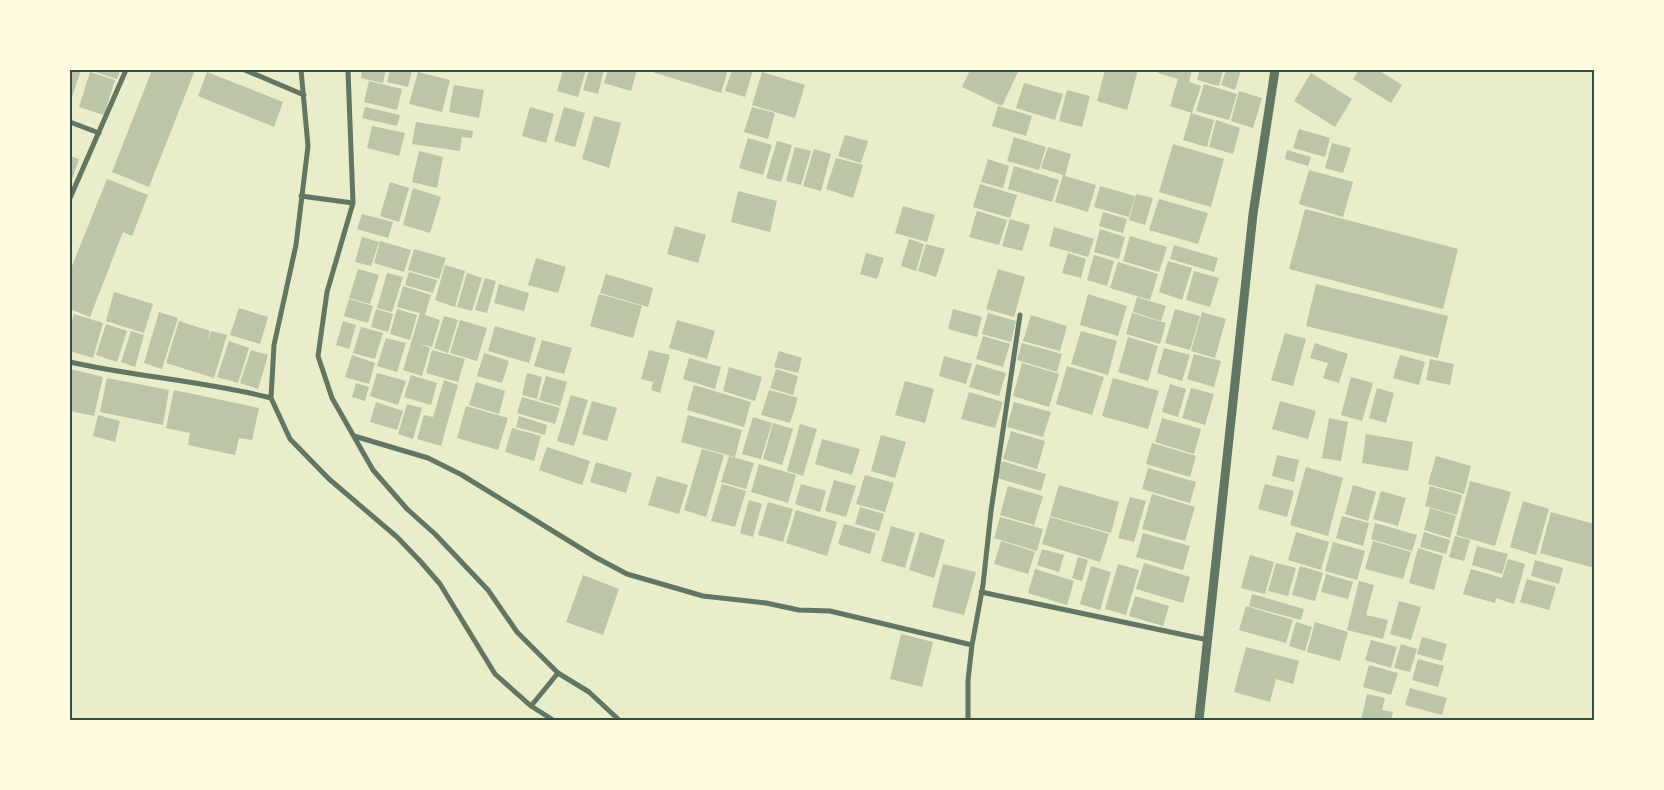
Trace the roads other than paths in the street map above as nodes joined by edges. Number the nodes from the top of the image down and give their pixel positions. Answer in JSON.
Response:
{"nodes":[{"id":1,"x":126,"y":70,"type":"edge"},
{"id":2,"x":245,"y":70,"type":"edge"},
{"id":3,"x":302,"y":70,"type":"edge"},
{"id":4,"x":348,"y":70,"type":"edge"},
{"id":5,"x":1275,"y":70,"type":"edge"},
{"id":6,"x":304,"y":95,"type":"junction"},
{"id":7,"x":70,"y":122,"type":"edge"},
{"id":8,"x":100,"y":132,"type":"junction"},
{"id":9,"x":301,"y":196,"type":"junction"},
{"id":10,"x":70,"y":198,"type":"edge"},
{"id":11,"x":354,"y":203,"type":"junction"},
{"id":12,"x":1020,"y":315,"type":"dead end"},
{"id":13,"x":70,"y":362,"type":"edge"},
{"id":14,"x":271,"y":398,"type":"junction"},
{"id":15,"x":354,"y":436,"type":"junction"},
{"id":16,"x":981,"y":592,"type":"junction"},
{"id":17,"x":1209,"y":640,"type":"junction"},
{"id":18,"x":972,"y":645,"type":"junction"},
{"id":19,"x":558,"y":673,"type":"junction"},
{"id":20,"x":531,"y":706,"type":"junction"},
{"id":21,"x":553,"y":720,"type":"edge"},
{"id":22,"x":619,"y":720,"type":"edge"},
{"id":23,"x":968,"y":720,"type":"edge"},
{"id":24,"x":1199,"y":720,"type":"edge"}],
"edges":[{"from":1,"to":8,"type":"street"},
{"from":2,"to":6,"type":"street"},
{"from":3,"to":6,"type":"street"},
{"from":4,"to":11,"type":"street"},
{"from":5,"to":17,"type":"street"},
{"from":6,"to":9,"type":"street"},
{"from":7,"to":8,"type":"street"},
{"from":8,"to":10,"type":"street"},
{"from":9,"to":11,"type":"street"},
{"from":9,"to":14,"type":"street"},
{"from":11,"to":15,"type":"street"},
{"from":12,"to":16,"type":"street"},
{"from":13,"to":14,"type":"street"},
{"from":14,"to":20,"type":"street"},
{"from":15,"to":18,"type":"street"},
{"from":15,"to":19,"type":"street"},
{"from":16,"to":17,"type":"street"},
{"from":16,"to":18,"type":"street"},
{"from":17,"to":24,"type":"street"},
{"from":18,"to":23,"type":"street"},
{"from":19,"to":20,"type":"street"},
{"from":19,"to":22,"type":"street"},
{"from":20,"to":21,"type":"street"}]}
